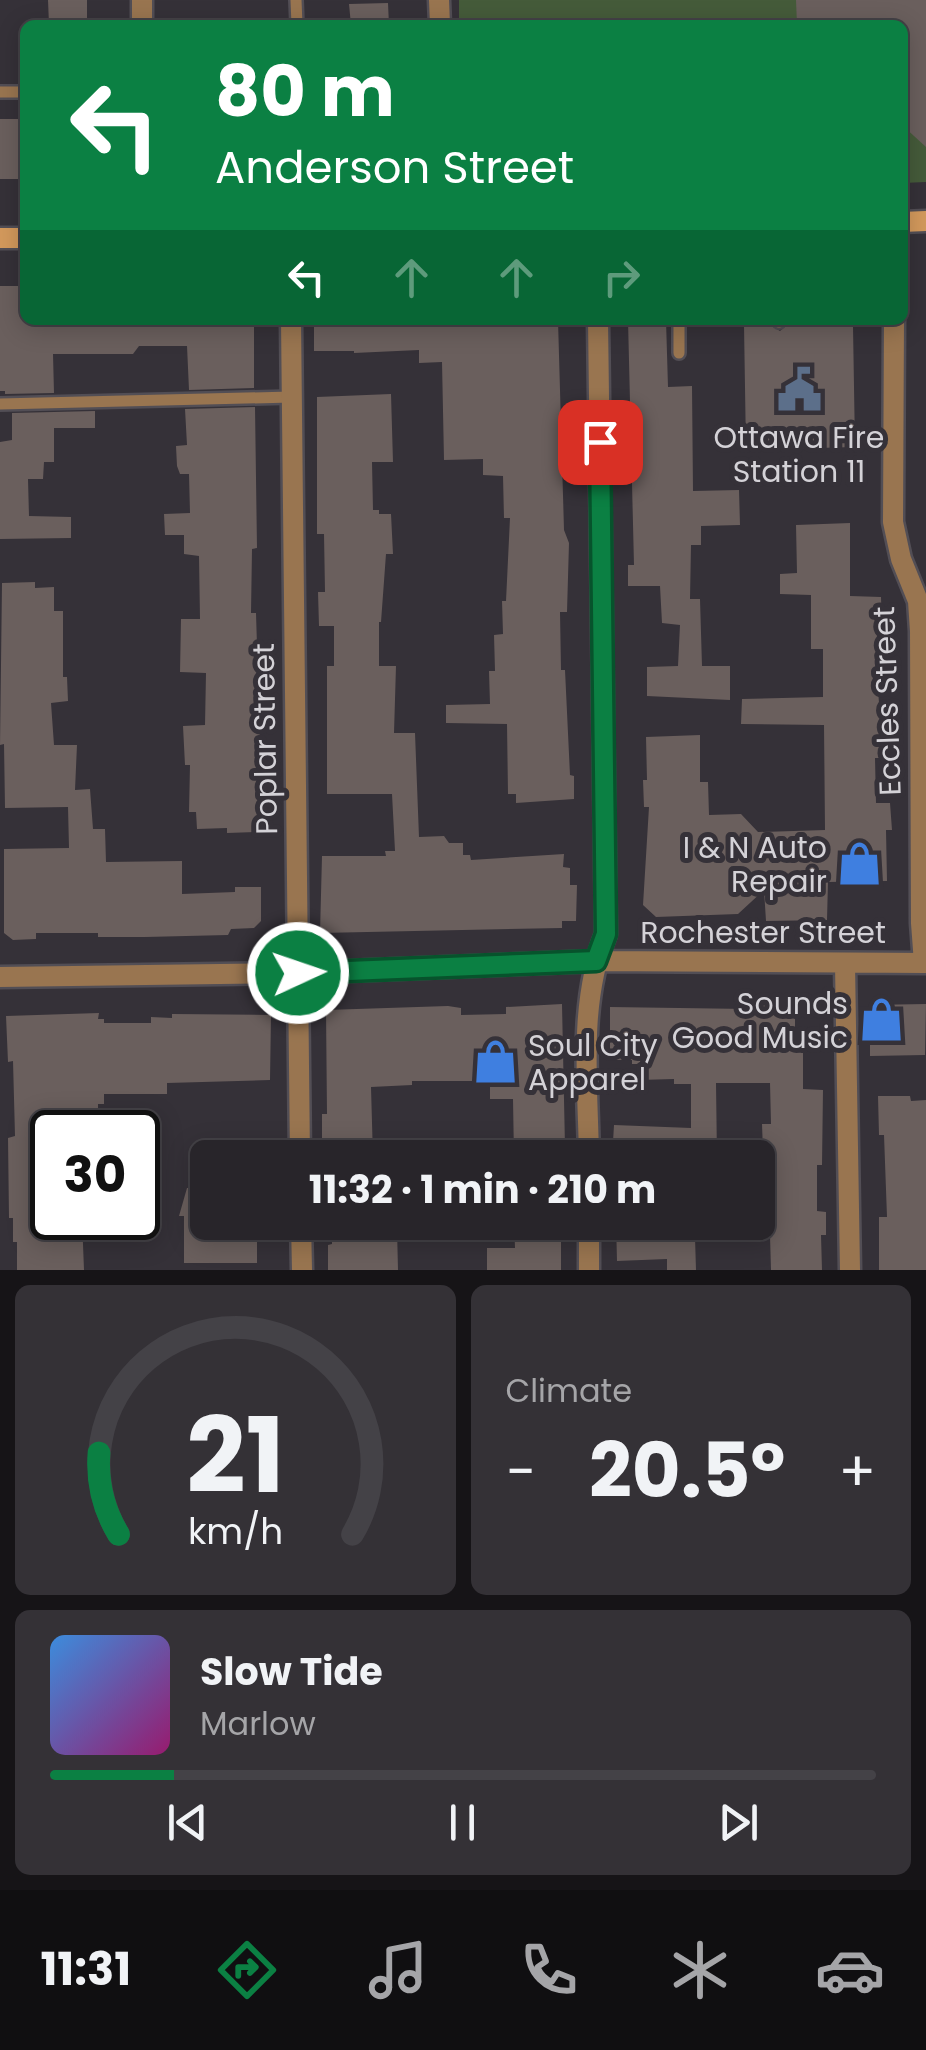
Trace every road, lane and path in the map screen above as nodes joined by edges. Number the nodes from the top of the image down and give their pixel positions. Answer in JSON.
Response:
{"nodes":[{"id":1,"x":291,"y":325,"type":"edge"},
{"id":2,"x":598,"y":325,"type":"edge"},
{"id":3,"x":679,"y":325,"type":"edge"},
{"id":4,"x":894,"y":325,"type":"edge"},
{"id":5,"x":680,"y":353,"type":"dead end"},
{"id":6,"x":292,"y":396,"type":"junction"},
{"id":7,"x":0,"y":404,"type":"edge"},
{"id":8,"x":596,"y":961,"type":"junction"},
{"id":9,"x":925,"y":963,"type":"edge"},
{"id":10,"x":844,"y":964,"type":"junction"},
{"id":11,"x":298,"y":973,"type":"junction"},
{"id":12,"x":0,"y":978,"type":"edge"},
{"id":13,"x":300,"y":1140,"type":"edge"},
{"id":14,"x":588,"y":1140,"type":"edge"},
{"id":15,"x":301,"y":1240,"type":"edge"},
{"id":16,"x":589,"y":1240,"type":"edge"},
{"id":17,"x":302,"y":1270,"type":"edge"},
{"id":18,"x":590,"y":1270,"type":"edge"},
{"id":19,"x":850,"y":1270,"type":"edge"}],
"edges":[{"from":1,"to":6,"type":"street","name":"Poplar Street"},
{"from":2,"to":8,"type":"street"},
{"from":3,"to":5,"type":"lane"},
{"from":4,"to":9,"type":"street","name":"Eccles Street"},
{"from":6,"to":7,"type":"lane"},
{"from":6,"to":11,"type":"street","name":"Poplar Street"},
{"from":8,"to":10,"type":"street","name":"Rochester Street"},
{"from":8,"to":11,"type":"street","name":"Rochester Street"},
{"from":8,"to":14,"type":"street"},
{"from":9,"to":10,"type":"street","name":"Rochester Street"},
{"from":10,"to":19,"type":"street"},
{"from":11,"to":12,"type":"street","name":"Rochester Street"},
{"from":11,"to":13,"type":"street","name":"Poplar Street"},
{"from":15,"to":17,"type":"street"},
{"from":16,"to":18,"type":"street"}]}
